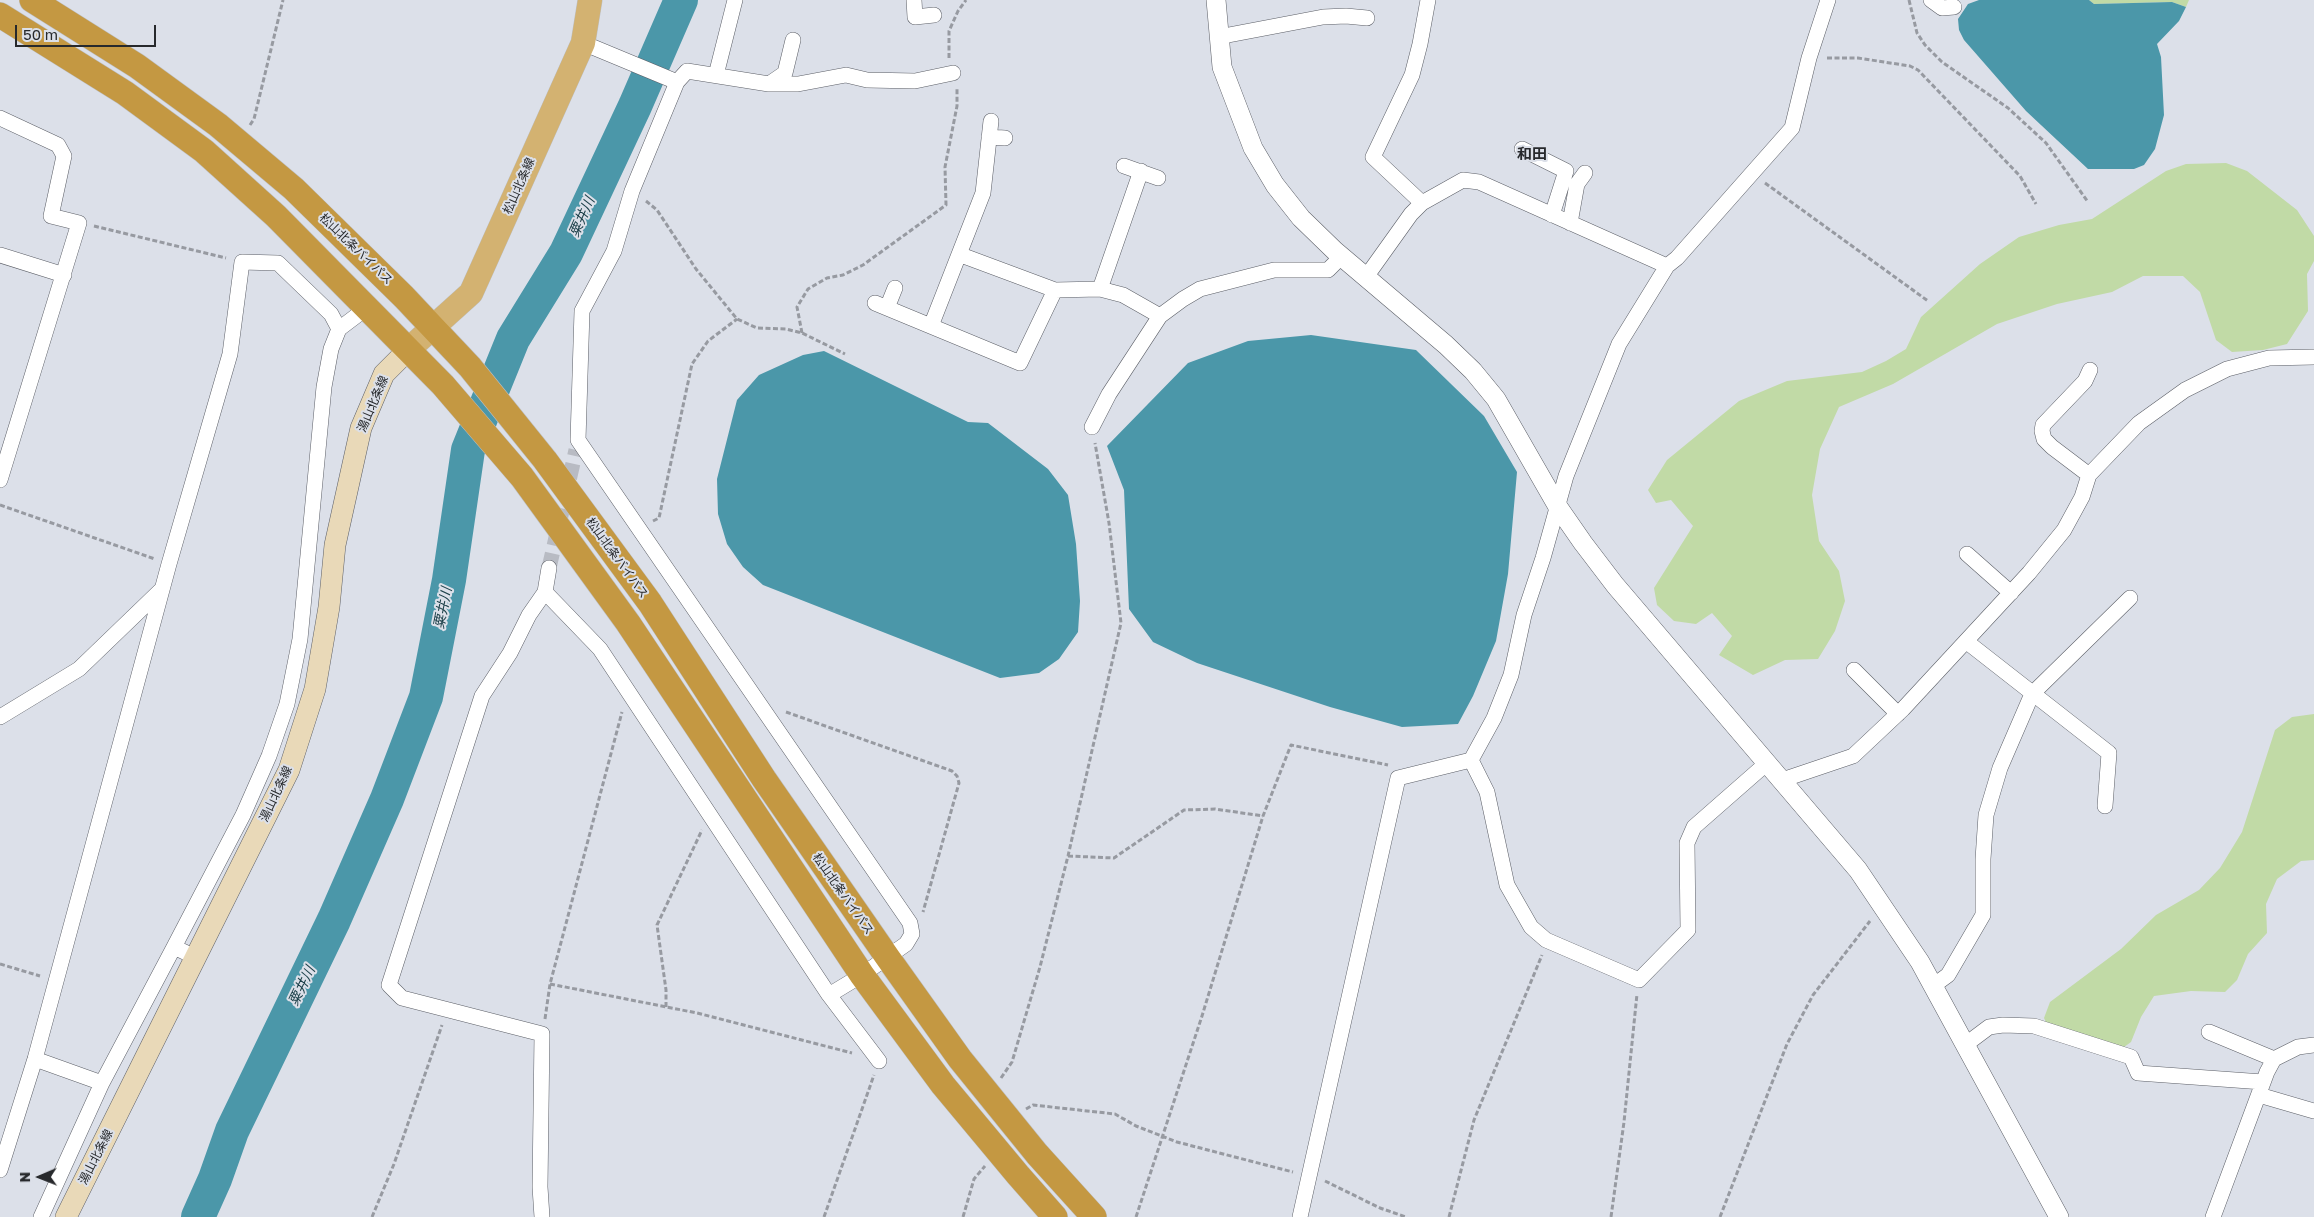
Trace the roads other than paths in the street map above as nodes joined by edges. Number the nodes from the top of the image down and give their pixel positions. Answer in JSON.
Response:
{"nodes":[{"id":1,"x":32,"y":0,"type":"edge"},
{"id":2,"x":590,"y":0,"type":"edge"},
{"id":3,"x":734,"y":0,"type":"edge"},
{"id":4,"x":914,"y":0,"type":"edge"},
{"id":5,"x":1216,"y":0,"type":"edge"},
{"id":6,"x":1428,"y":0,"type":"edge"},
{"id":7,"x":1828,"y":0,"type":"edge"},
{"id":8,"x":1931,"y":0,"type":"edge"},
{"id":9,"x":1954,"y":7,"type":"dead end"},
{"id":10,"x":0,"y":15,"type":"edge"},
{"id":11,"x":934,"y":16,"type":"dead end"},
{"id":12,"x":1366,"y":18,"type":"dead end"},
{"id":13,"x":1218,"y":37,"type":"junction"},
{"id":14,"x":793,"y":40,"type":"dead end"},
{"id":15,"x":584,"y":43,"type":"junction"},
{"id":16,"x":953,"y":73,"type":"road end"},
{"id":17,"x":716,"y":75,"type":"junction"},
{"id":18,"x":674,"y":80,"type":"junction"},
{"id":19,"x":769,"y":84,"type":"junction"},
{"id":20,"x":0,"y":118,"type":"edge"},
{"id":21,"x":991,"y":121,"type":"dead end"},
{"id":22,"x":989,"y":138,"type":"junction"},
{"id":23,"x":1005,"y":138,"type":"dead end"},
{"id":24,"x":1522,"y":149,"type":"dead end"},
{"id":25,"x":1124,"y":166,"type":"dead end"},
{"id":26,"x":1141,"y":171,"type":"junction"},
{"id":27,"x":1585,"y":173,"type":"dead end"},
{"id":28,"x":1158,"y":178,"type":"dead end"},
{"id":29,"x":1422,"y":202,"type":"junction"},
{"id":30,"x":1552,"y":215,"type":"junction"},
{"id":31,"x":1570,"y":223,"type":"junction"},
{"id":32,"x":0,"y":255,"type":"edge"},
{"id":33,"x":960,"y":255,"type":"junction"},
{"id":34,"x":1341,"y":257,"type":"junction"},
{"id":35,"x":1667,"y":266,"type":"junction"},
{"id":36,"x":64,"y":275,"type":"junction"},
{"id":37,"x":1366,"y":277,"type":"junction"},
{"id":38,"x":895,"y":288,"type":"dead end"},
{"id":39,"x":1100,"y":289,"type":"junction"},
{"id":40,"x":1055,"y":290,"type":"junction"},
{"id":41,"x":368,"y":307,"type":"junction"},
{"id":42,"x":1160,"y":316,"type":"junction"},
{"id":43,"x":931,"y":326,"type":"junction"},
{"id":44,"x":339,"y":329,"type":"junction"},
{"id":45,"x":433,"y":329,"type":"junction"},
{"id":46,"x":409,"y":349,"type":"junction"},
{"id":47,"x":2314,"y":357,"type":"edge"},
{"id":48,"x":2090,"y":370,"type":"dead end"},
{"id":49,"x":1092,"y":428,"type":"road end"},
{"id":50,"x":2089,"y":475,"type":"junction"},
{"id":51,"x":0,"y":480,"type":"edge"},
{"id":52,"x":1558,"y":507,"type":"junction"},
{"id":53,"x":1966,"y":554,"type":"dead end"},
{"id":54,"x":549,"y":568,"type":"tunnel mouth"},
{"id":55,"x":162,"y":589,"type":"junction"},
{"id":56,"x":545,"y":592,"type":"junction"},
{"id":57,"x":2011,"y":593,"type":"junction"},
{"id":58,"x":2130,"y":598,"type":"dead end"},
{"id":59,"x":1967,"y":642,"type":"junction"},
{"id":60,"x":1854,"y":670,"type":"dead end"},
{"id":61,"x":2032,"y":694,"type":"junction"},
{"id":62,"x":1898,"y":714,"type":"junction"},
{"id":63,"x":0,"y":717,"type":"edge"},
{"id":64,"x":1471,"y":760,"type":"junction"},
{"id":65,"x":1767,"y":763,"type":"junction"},
{"id":66,"x":1782,"y":780,"type":"junction"},
{"id":67,"x":2105,"y":806,"type":"dead end"},
{"id":68,"x":174,"y":947,"type":"junction"},
{"id":69,"x":195,"y":957,"type":"junction"},
{"id":70,"x":888,"y":958,"type":"junction"},
{"id":71,"x":862,"y":975,"type":"junction"},
{"id":72,"x":1933,"y":986,"type":"junction"},
{"id":73,"x":829,"y":995,"type":"junction"},
{"id":74,"x":2209,"y":1032,"type":"dead end"},
{"id":75,"x":1965,"y":1045,"type":"junction"},
{"id":76,"x":2314,"y":1045,"type":"edge"},
{"id":77,"x":35,"y":1059,"type":"junction"},
{"id":78,"x":2274,"y":1059,"type":"junction"},
{"id":79,"x":879,"y":1061,"type":"road end"},
{"id":80,"x":102,"y":1082,"type":"junction"},
{"id":81,"x":2261,"y":1088,"type":"junction"},
{"id":82,"x":2314,"y":1110,"type":"edge"},
{"id":83,"x":0,"y":1170,"type":"edge"},
{"id":84,"x":41,"y":1217,"type":"edge"},
{"id":85,"x":66,"y":1217,"type":"edge"},
{"id":86,"x":542,"y":1217,"type":"edge"},
{"id":87,"x":1055,"y":1217,"type":"edge"},
{"id":88,"x":1094,"y":1217,"type":"edge"},
{"id":89,"x":1300,"y":1217,"type":"edge"},
{"id":90,"x":2059,"y":1217,"type":"edge"},
{"id":91,"x":2213,"y":1217,"type":"edge"}],
"edges":[{"from":1,"to":45,"type":"highway","name":"松山北条バイパス"},
{"from":2,"to":15,"type":"main road","name":"松山北条線"},
{"from":3,"to":17,"type":"street"},
{"from":4,"to":11,"type":"street"},
{"from":5,"to":13,"type":"street"},
{"from":6,"to":29,"type":"street"},
{"from":7,"to":35,"type":"street"},
{"from":8,"to":9,"type":"street"},
{"from":10,"to":41,"type":"highway"},
{"from":12,"to":13,"type":"street"},
{"from":13,"to":34,"type":"street"},
{"from":14,"to":19,"type":"street"},
{"from":15,"to":18,"type":"street"},
{"from":15,"to":45,"type":"main road","name":"松山北条線"},
{"from":16,"to":19,"type":"street"},
{"from":17,"to":18,"type":"street"},
{"from":17,"to":19,"type":"street"},
{"from":18,"to":70,"type":"street"},
{"from":20,"to":36,"type":"street"},
{"from":21,"to":22,"type":"street"},
{"from":22,"to":23,"type":"street"},
{"from":22,"to":33,"type":"street"},
{"from":24,"to":30,"type":"street"},
{"from":25,"to":26,"type":"street"},
{"from":26,"to":28,"type":"street"},
{"from":26,"to":39,"type":"street"},
{"from":27,"to":31,"type":"street"},
{"from":29,"to":30,"type":"street"},
{"from":29,"to":37,"type":"street"},
{"from":30,"to":31,"type":"street"},
{"from":31,"to":35,"type":"street"},
{"from":32,"to":36,"type":"street"},
{"from":33,"to":40,"type":"street"},
{"from":33,"to":43,"type":"street"},
{"from":34,"to":37,"type":"street"},
{"from":34,"to":42,"type":"street"},
{"from":35,"to":52,"type":"street"},
{"from":36,"to":51,"type":"street"},
{"from":37,"to":52,"type":"street"},
{"from":38,"to":43,"type":"street"},
{"from":39,"to":40,"type":"street"},
{"from":39,"to":42,"type":"street"},
{"from":40,"to":43,"type":"street"},
{"from":41,"to":44,"type":"street"},
{"from":41,"to":46,"type":"highway"},
{"from":42,"to":49,"type":"street"},
{"from":44,"to":55,"type":"street"},
{"from":44,"to":68,"type":"street"},
{"from":45,"to":46,"type":"main road","name":"松山北条線"},
{"from":45,"to":70,"type":"highway","name":"松山北条バイパス"},
{"from":46,"to":69,"type":"main road","name":"湯山北条線"},
{"from":46,"to":71,"type":"highway"},
{"from":47,"to":50,"type":"street"},
{"from":48,"to":50,"type":"street"},
{"from":50,"to":57,"type":"street"},
{"from":52,"to":64,"type":"street"},
{"from":52,"to":65,"type":"street"},
{"from":53,"to":57,"type":"street"},
{"from":54,"to":56,"type":"street"},
{"from":55,"to":63,"type":"street"},
{"from":55,"to":77,"type":"street"},
{"from":56,"to":73,"type":"street"},
{"from":56,"to":86,"type":"street"},
{"from":57,"to":59,"type":"street"},
{"from":58,"to":61,"type":"street"},
{"from":59,"to":61,"type":"street"},
{"from":59,"to":62,"type":"street"},
{"from":60,"to":62,"type":"street"},
{"from":61,"to":67,"type":"street"},
{"from":61,"to":72,"type":"street"},
{"from":62,"to":66,"type":"street"},
{"from":64,"to":65,"type":"street"},
{"from":64,"to":89,"type":"street"},
{"from":65,"to":66,"type":"street"},
{"from":66,"to":72,"type":"street"},
{"from":68,"to":69,"type":"street"},
{"from":68,"to":80,"type":"street"},
{"from":69,"to":85,"type":"main road","name":"湯山北条線"},
{"from":70,"to":71,"type":"street"},
{"from":70,"to":88,"type":"highway","name":"松山北条バイパス"},
{"from":71,"to":73,"type":"street"},
{"from":71,"to":87,"type":"highway"},
{"from":72,"to":75,"type":"street"},
{"from":73,"to":79,"type":"street"},
{"from":74,"to":78,"type":"street"},
{"from":75,"to":81,"type":"street"},
{"from":75,"to":90,"type":"street"},
{"from":76,"to":78,"type":"street"},
{"from":77,"to":80,"type":"street"},
{"from":77,"to":83,"type":"street"},
{"from":78,"to":81,"type":"street"},
{"from":80,"to":84,"type":"street"},
{"from":81,"to":82,"type":"street"},
{"from":81,"to":91,"type":"street"}]}
